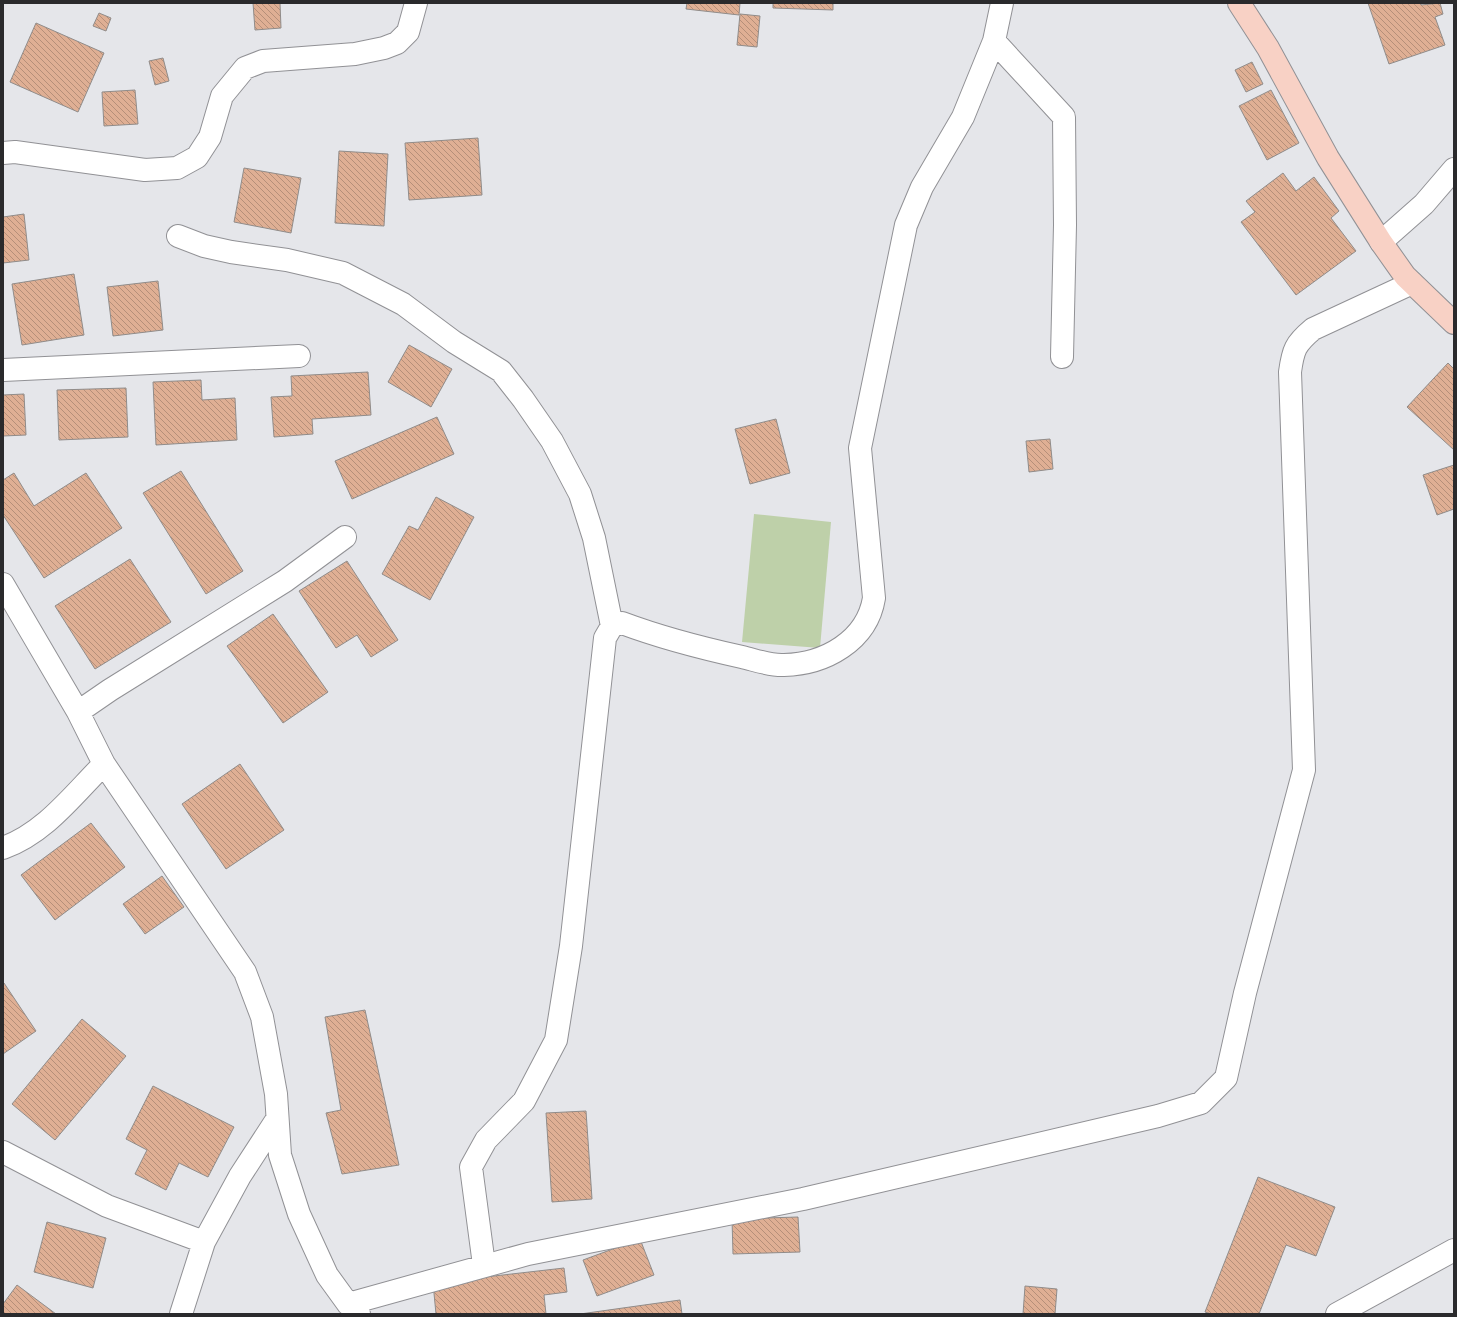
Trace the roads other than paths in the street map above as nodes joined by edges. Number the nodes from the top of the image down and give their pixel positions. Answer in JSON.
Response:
{"nodes":[{"id":1,"x":416,"y":3,"type":"edge"},
{"id":2,"x":1002,"y":3,"type":"edge"},
{"id":3,"x":1239,"y":3,"type":"edge"},
{"id":4,"x":994,"y":41,"type":"junction"},
{"id":5,"x":3,"y":153,"type":"edge"},
{"id":6,"x":1454,"y":169,"type":"edge"},
{"id":7,"x":178,"y":236,"type":"dead end"},
{"id":8,"x":1381,"y":242,"type":"junction"},
{"id":9,"x":1412,"y":283,"type":"junction"},
{"id":10,"x":1454,"y":323,"type":"edge"},
{"id":11,"x":299,"y":356,"type":"dead end"},
{"id":12,"x":1062,"y":357,"type":"dead end"},
{"id":13,"x":3,"y":370,"type":"edge"},
{"id":14,"x":345,"y":537,"type":"dead end"},
{"id":15,"x":3,"y":584,"type":"edge"},
{"id":16,"x":612,"y":626,"type":"junction"},
{"id":17,"x":78,"y":712,"type":"junction"},
{"id":18,"x":104,"y":764,"type":"junction"},
{"id":19,"x":3,"y":848,"type":"edge"},
{"id":20,"x":277,"y":1119,"type":"junction"},
{"id":21,"x":3,"y":1152,"type":"edge"},
{"id":22,"x":204,"y":1242,"type":"junction"},
{"id":23,"x":1454,"y":1250,"type":"edge"},
{"id":24,"x":484,"y":1265,"type":"junction"},
{"id":25,"x":1360,"y":1308,"type":"edge"},
{"id":26,"x":354,"y":1309,"type":"edge"},
{"id":27,"x":180,"y":1314,"type":"edge"},
{"id":28,"x":1337,"y":1314,"type":"edge"}],
"edges":[{"from":1,"to":5,"type":"street"},
{"from":2,"to":4,"type":"street"},
{"from":3,"to":8,"type":"street"},
{"from":4,"to":12,"type":"street"},
{"from":4,"to":16,"type":"street"},
{"from":6,"to":8,"type":"street"},
{"from":7,"to":16,"type":"street"},
{"from":8,"to":9,"type":"street"},
{"from":9,"to":10,"type":"street"},
{"from":9,"to":24,"type":"street"},
{"from":11,"to":13,"type":"street"},
{"from":14,"to":17,"type":"street"},
{"from":15,"to":17,"type":"street"},
{"from":16,"to":24,"type":"street"},
{"from":17,"to":18,"type":"street"},
{"from":18,"to":19,"type":"street"},
{"from":18,"to":20,"type":"street"},
{"from":20,"to":22,"type":"street"},
{"from":20,"to":26,"type":"street"},
{"from":21,"to":22,"type":"street"},
{"from":22,"to":27,"type":"street"},
{"from":23,"to":25,"type":"street"},
{"from":24,"to":26,"type":"street"},
{"from":25,"to":28,"type":"street"}]}
